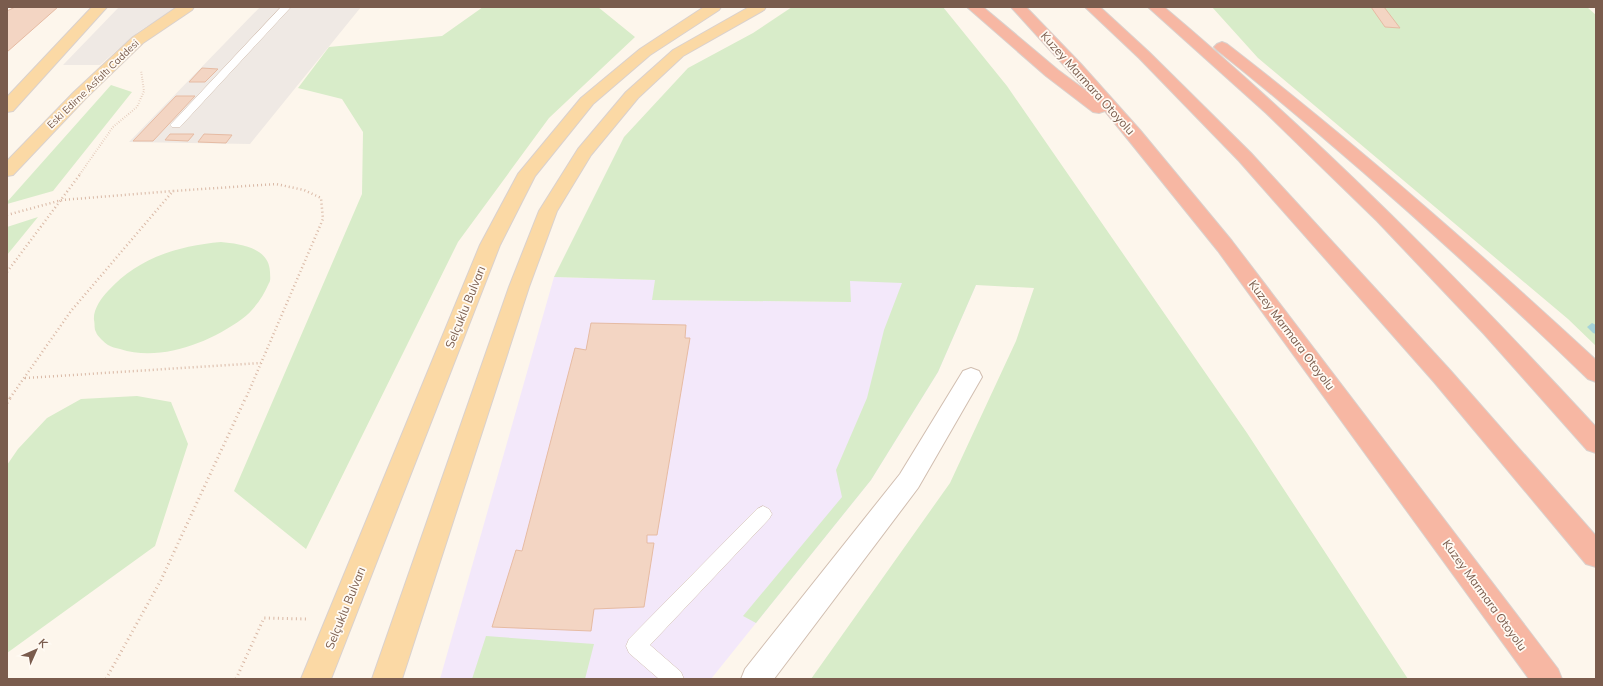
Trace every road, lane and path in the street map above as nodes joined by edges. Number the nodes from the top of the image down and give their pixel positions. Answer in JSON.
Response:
{"nodes":[{"id":1,"x":100,"y":7,"type":"edge"},
{"id":2,"x":187,"y":7,"type":"edge"},
{"id":3,"x":286,"y":7,"type":"edge"},
{"id":4,"x":974,"y":7,"type":"edge"},
{"id":5,"x":1018,"y":7,"type":"edge"},
{"id":6,"x":1092,"y":7,"type":"edge"},
{"id":7,"x":1156,"y":7,"type":"edge"},
{"id":8,"x":1163,"y":7,"type":"edge"},
{"id":9,"x":704,"y":9,"type":"edge"},
{"id":10,"x":755,"y":9,"type":"edge"},
{"id":11,"x":144,"y":91,"type":"dead end"},
{"id":12,"x":7,"y":107,"type":"edge"},
{"id":13,"x":176,"y":125,"type":"dead end"},
{"id":14,"x":1134,"y":134,"type":"junction"},
{"id":15,"x":7,"y":171,"type":"edge"},
{"id":16,"x":173,"y":191,"type":"junction"},
{"id":17,"x":62,"y":200,"type":"junction"},
{"id":18,"x":7,"y":215,"type":"edge"},
{"id":19,"x":7,"y":272,"type":"edge"},
{"id":20,"x":261,"y":363,"type":"junction"},
{"id":21,"x":1596,"y":373,"type":"edge"},
{"id":22,"x":971,"y":377,"type":"dead end"},
{"id":23,"x":24,"y":378,"type":"junction"},
{"id":24,"x":7,"y":403,"type":"edge"},
{"id":25,"x":1596,"y":443,"type":"edge"},
{"id":26,"x":763,"y":514,"type":"dead end"},
{"id":27,"x":1596,"y":555,"type":"edge"},
{"id":28,"x":340,"y":619,"type":"junction"},
{"id":29,"x":106,"y":679,"type":"edge"},
{"id":30,"x":236,"y":679,"type":"edge"},
{"id":31,"x":316,"y":679,"type":"edge"},
{"id":32,"x":387,"y":679,"type":"edge"},
{"id":33,"x":674,"y":679,"type":"edge"},
{"id":34,"x":756,"y":679,"type":"edge"},
{"id":35,"x":1547,"y":679,"type":"edge"}],
"edges":[{"from":1,"to":12,"type":"main road"},
{"from":2,"to":15,"type":"main road","name":"Eski Edirne Asfaltı Caddesi"},
{"from":3,"to":13,"type":"lane"},
{"from":4,"to":14,"type":"highway"},
{"from":5,"to":14,"type":"highway","name":"Kuzey Marmara Otoyolu"},
{"from":6,"to":27,"type":"highway"},
{"from":7,"to":25,"type":"highway"},
{"from":8,"to":21,"type":"highway"},
{"from":9,"to":10,"type":"main road"},
{"from":9,"to":28,"type":"main road","name":"Selçuklu Bulvarı"},
{"from":10,"to":32,"type":"main road"},
{"from":11,"to":17,"type":"path"},
{"from":14,"to":35,"type":"highway","name":"Kuzey Marmara Otoyolu"},
{"from":16,"to":17,"type":"path"},
{"from":16,"to":20,"type":"path"},
{"from":16,"to":23,"type":"path"},
{"from":17,"to":18,"type":"path"},
{"from":17,"to":19,"type":"path"},
{"from":20,"to":23,"type":"path"},
{"from":20,"to":29,"type":"path"},
{"from":22,"to":34,"type":"street"},
{"from":23,"to":24,"type":"path"},
{"from":26,"to":33,"type":"lane"},
{"from":28,"to":30,"type":"path"},
{"from":28,"to":31,"type":"main road","name":"Selçuklu Bulvarı"}]}
